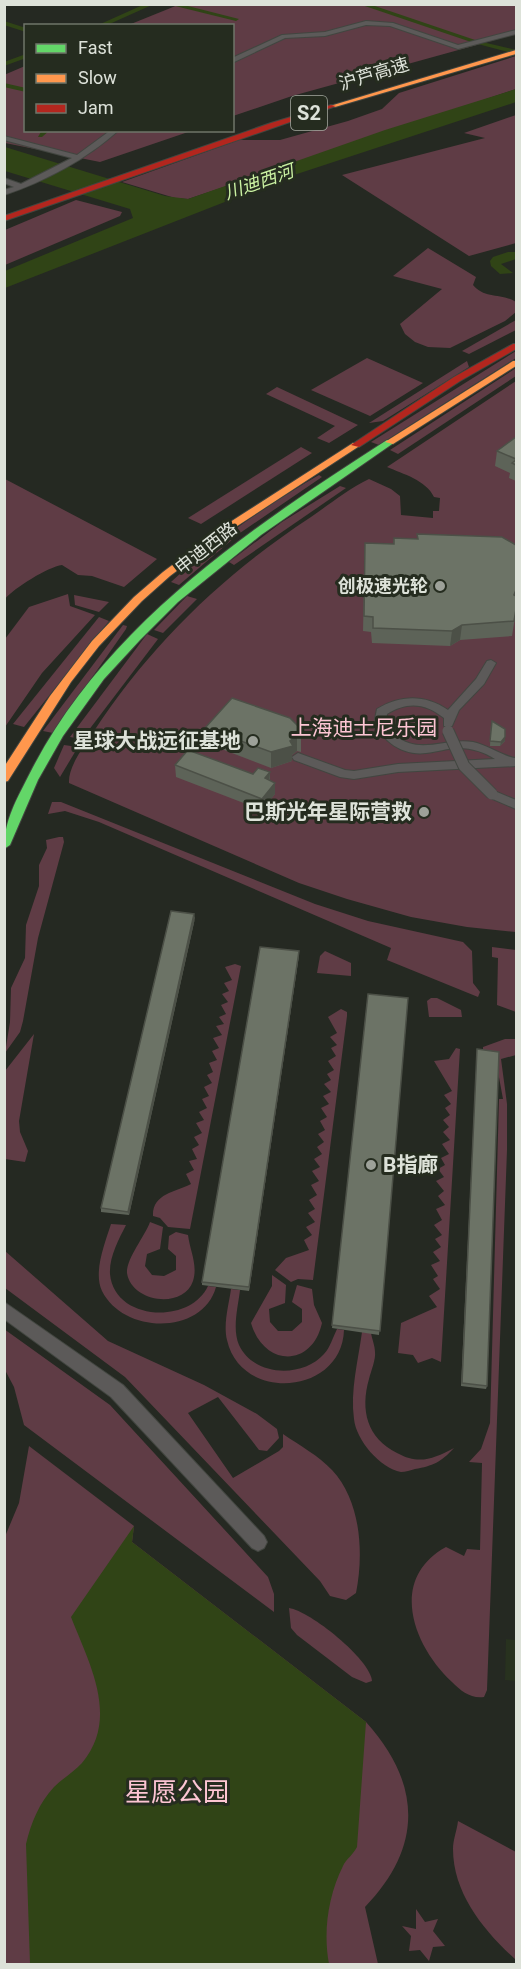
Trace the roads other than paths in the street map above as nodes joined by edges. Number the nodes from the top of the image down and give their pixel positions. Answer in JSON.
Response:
{"nodes":[{"id":1,"x":516,"y":43,"type":"edge"},
{"id":2,"x":234,"y":60,"type":"edge"},
{"id":3,"x":234,"y":127,"type":"edge"},
{"id":4,"x":113,"y":132,"type":"edge"},
{"id":5,"x":220,"y":132,"type":"edge"},
{"id":6,"x":4,"y":138,"type":"edge"},
{"id":7,"x":74,"y":159,"type":"junction"},
{"id":8,"x":4,"y":180,"type":"edge"},
{"id":9,"x":26,"y":184,"type":"junction"},
{"id":10,"x":4,"y":193,"type":"edge"},
{"id":11,"x":4,"y":207,"type":"edge"},
{"id":12,"x":4,"y":219,"type":"edge"},
{"id":13,"x":516,"y":346,"type":"edge"},
{"id":14,"x":516,"y":363,"type":"edge"},
{"id":15,"x":491,"y":663,"type":"dead end"},
{"id":16,"x":449,"y":717,"type":"junction"},
{"id":17,"x":298,"y":757,"type":"dead end"},
{"id":18,"x":512,"y":763,"type":"edge"},
{"id":19,"x":4,"y":778,"type":"edge"},
{"id":20,"x":516,"y":805,"type":"edge"},
{"id":21,"x":4,"y":845,"type":"edge"},
{"id":22,"x":4,"y":1309,"type":"edge"},
{"id":23,"x":258,"y":1542,"type":"dead end"}],
"edges":[{"from":1,"to":2,"type":"street"},
{"from":1,"to":3,"type":"main road","name":"沪芦高速","number":"S2"},
{"from":1,"to":12,"type":"main road","name":"沪芦高速","number":"S2"},
{"from":4,"to":7,"type":"street"},
{"from":5,"to":11,"type":"main road"},
{"from":6,"to":7,"type":"street"},
{"from":7,"to":9,"type":"street"},
{"from":8,"to":9,"type":"street"},
{"from":9,"to":10,"type":"street"},
{"from":13,"to":19,"type":"main road","name":"申迪西路"},
{"from":14,"to":21,"type":"main road","name":"申迪西路"},
{"from":15,"to":16,"type":"street"},
{"from":16,"to":18,"type":"street"},
{"from":16,"to":20,"type":"street","bridge":true},
{"from":17,"to":18,"type":"street"},
{"from":22,"to":23,"type":"street"}]}
